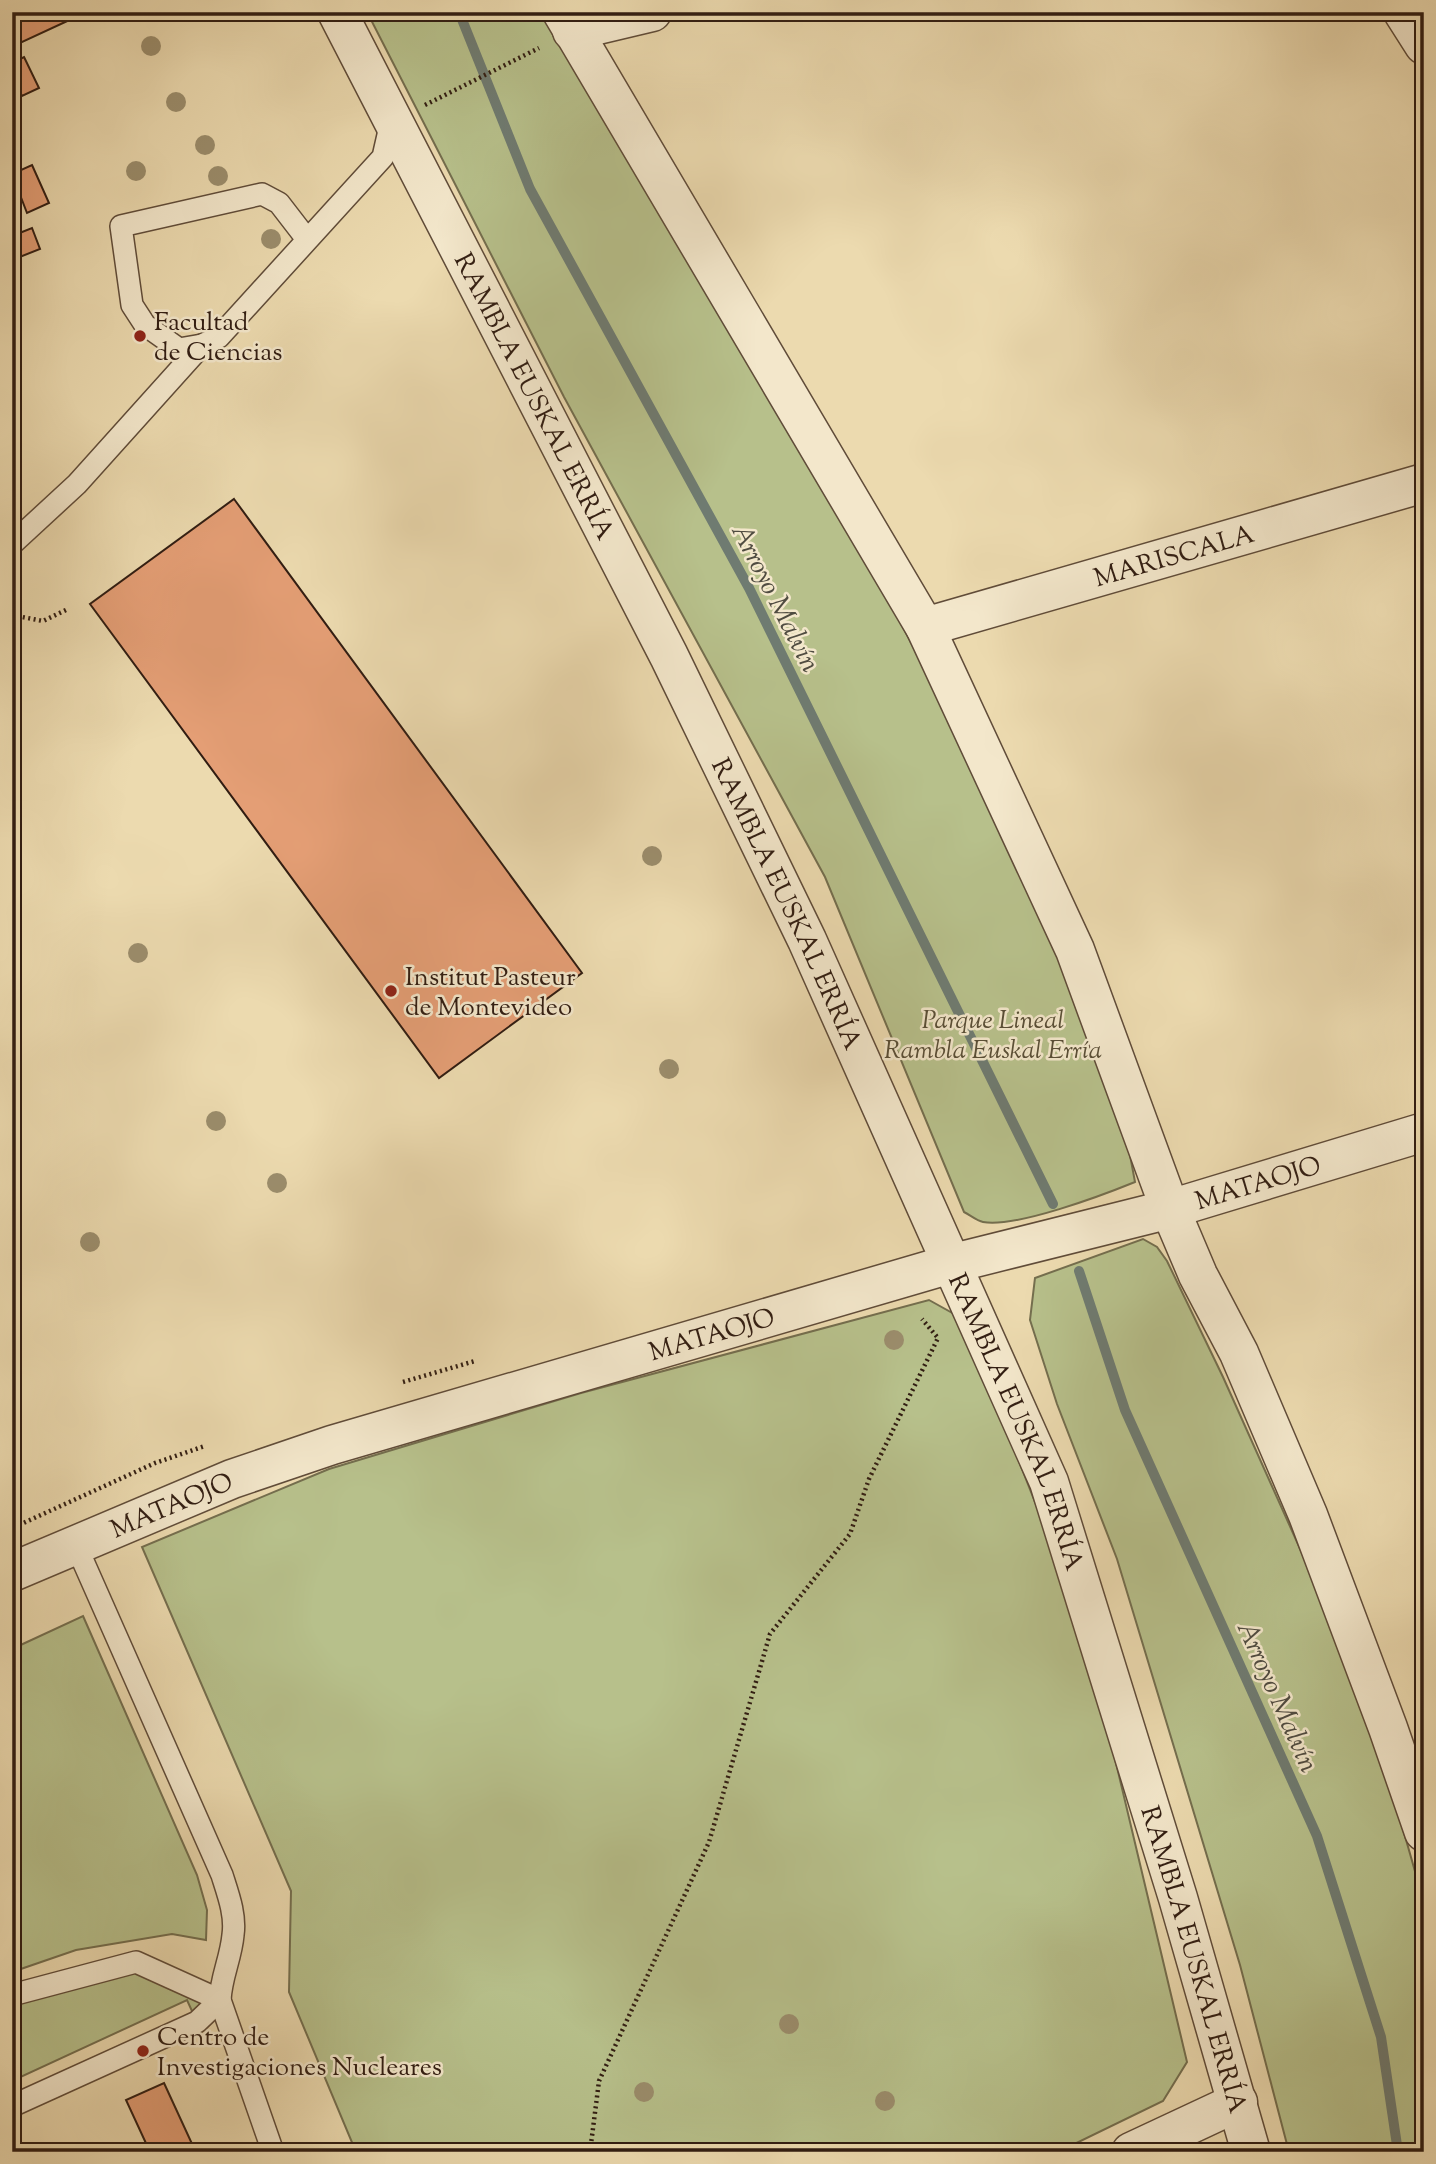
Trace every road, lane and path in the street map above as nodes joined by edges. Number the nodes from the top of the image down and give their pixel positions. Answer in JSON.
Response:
{"nodes":[{"id":1,"x":337,"y":12,"type":"edge"},
{"id":2,"x":652,"y":12,"type":"edge"},
{"id":3,"x":1403,"y":12,"type":"edge"},
{"id":4,"x":567,"y":22,"type":"edge"},
{"id":5,"x":1424,"y":45,"type":"edge"},
{"id":6,"x":535,"y":50,"type":"dead end"},
{"id":7,"x":446,"y":96,"type":"dead end"},
{"id":8,"x":392,"y":120,"type":"junction"},
{"id":9,"x":306,"y":238,"type":"junction"},
{"id":10,"x":202,"y":345,"type":"junction"},
{"id":11,"x":1424,"y":484,"type":"edge"},
{"id":12,"x":12,"y":544,"type":"edge"},
{"id":13,"x":68,"y":610,"type":"dead end"},
{"id":14,"x":12,"y":615,"type":"edge"},
{"id":15,"x":925,"y":627,"type":"junction"},
{"id":16,"x":1424,"y":1132,"type":"edge"},
{"id":17,"x":1170,"y":1209,"type":"junction"},
{"id":18,"x":954,"y":1264,"type":"junction"},
{"id":19,"x":922,"y":1319,"type":"dead end"},
{"id":20,"x":75,"y":1543,"type":"junction"},
{"id":21,"x":12,"y":1572,"type":"edge"},
{"id":22,"x":1424,"y":1832,"type":"edge"},
{"id":23,"x":12,"y":1995,"type":"edge"},
{"id":24,"x":220,"y":2000,"type":"junction"},
{"id":25,"x":1238,"y":2102,"type":"junction"},
{"id":26,"x":12,"y":2106,"type":"edge"},
{"id":27,"x":273,"y":2152,"type":"edge"},
{"id":28,"x":590,"y":2152,"type":"edge"},
{"id":29,"x":1132,"y":2152,"type":"edge"},
{"id":30,"x":1251,"y":2152,"type":"edge"}],
"edges":[{"from":1,"to":8,"type":"street","name":"RAMBLA EUSKAL ERRÍA"},
{"from":2,"to":4,"type":"street"},
{"from":3,"to":5,"type":"street"},
{"from":4,"to":15,"type":"street"},
{"from":6,"to":7,"type":"path"},
{"from":8,"to":9,"type":"lane"},
{"from":8,"to":18,"type":"street","name":"RAMBLA EUSKAL ERRÍA"},
{"from":9,"to":10,"type":"lane"},
{"from":9,"to":10,"type":"lane"},
{"from":10,"to":12,"type":"lane"},
{"from":11,"to":15,"type":"street","name":"MARISCALA"},
{"from":13,"to":14,"type":"path"},
{"from":15,"to":17,"type":"street"},
{"from":16,"to":17,"type":"street","name":"MATAOJO"},
{"from":17,"to":18,"type":"street","name":"MATAOJO"},
{"from":17,"to":22,"type":"street"},
{"from":18,"to":20,"type":"street","name":"MATAOJO"},
{"from":18,"to":25,"type":"street","name":"RAMBLA EUSKAL ERRÍA"},
{"from":19,"to":28,"type":"path"},
{"from":20,"to":21,"type":"street","name":"MATAOJO"},
{"from":20,"to":24,"type":"lane"},
{"from":23,"to":24,"type":"lane"},
{"from":24,"to":26,"type":"lane"},
{"from":24,"to":27,"type":"lane"},
{"from":25,"to":29,"type":"street"},
{"from":25,"to":30,"type":"street","name":"RAMBLA EUSKAL ERRÍA"}]}
